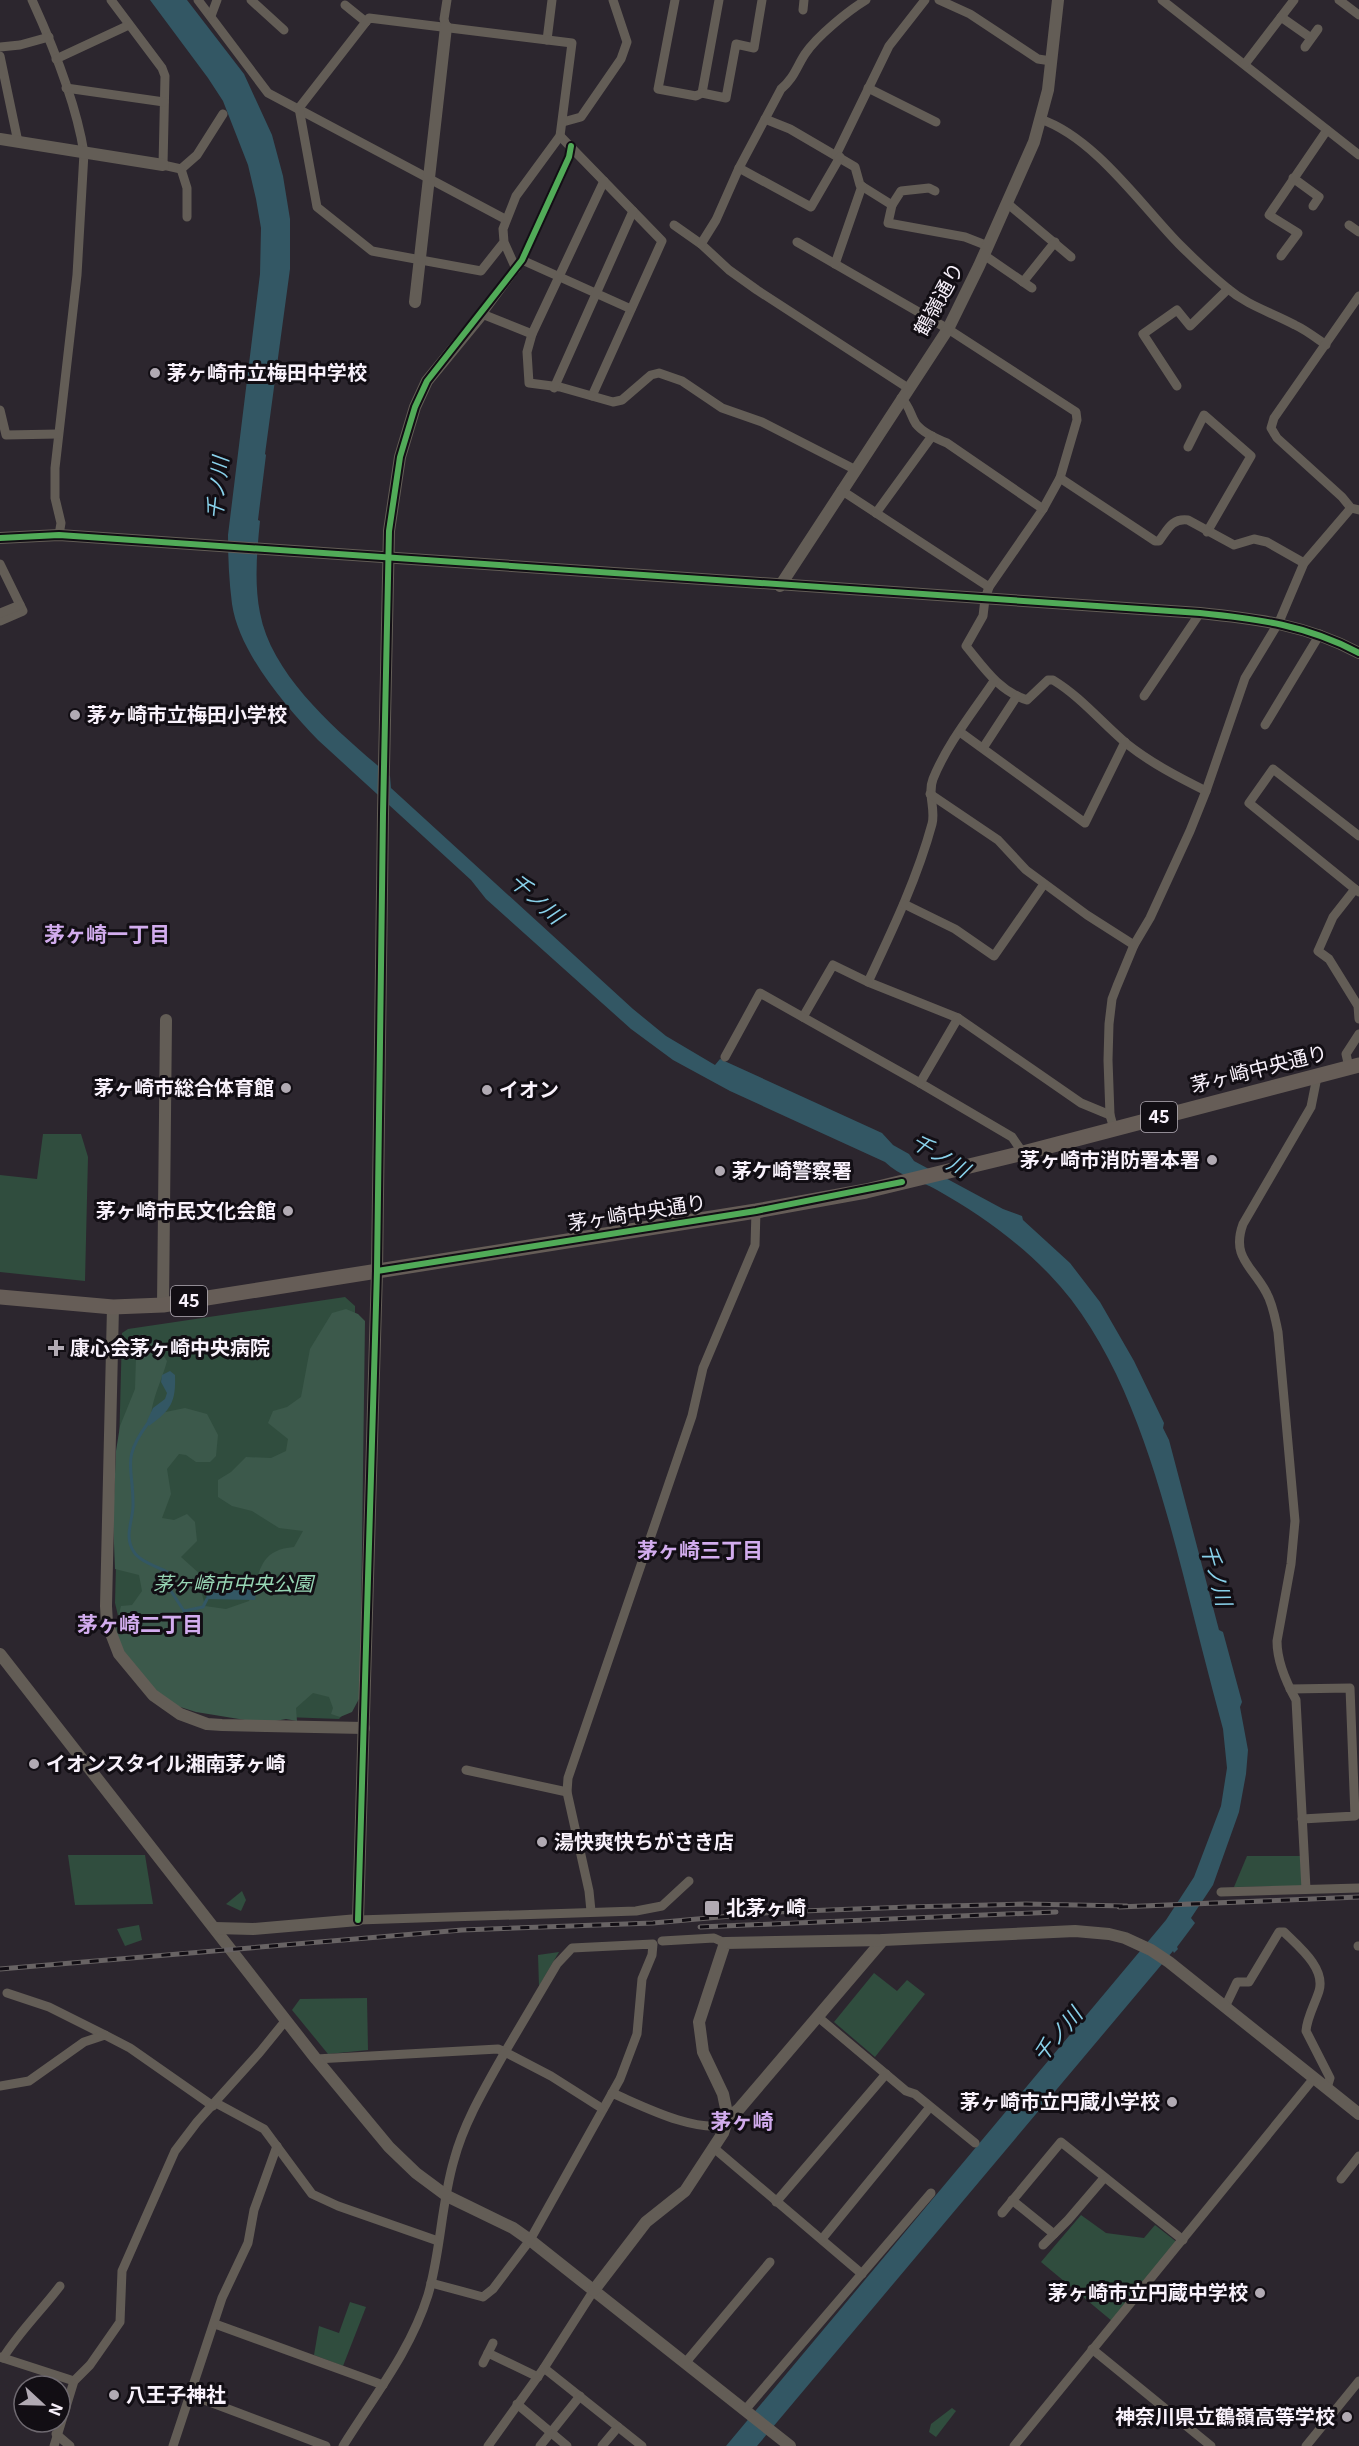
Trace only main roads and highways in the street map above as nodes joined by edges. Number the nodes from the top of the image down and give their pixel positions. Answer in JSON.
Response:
{"nodes":[{"id":1,"x":1354,"y":1066,"type":"edge"},
{"id":2,"x":0,"y":1297,"type":"edge"}],
"edges":[{"from":1,"to":2,"type":"main road","name":"茅ヶ崎中央通り","number":"45"}]}
